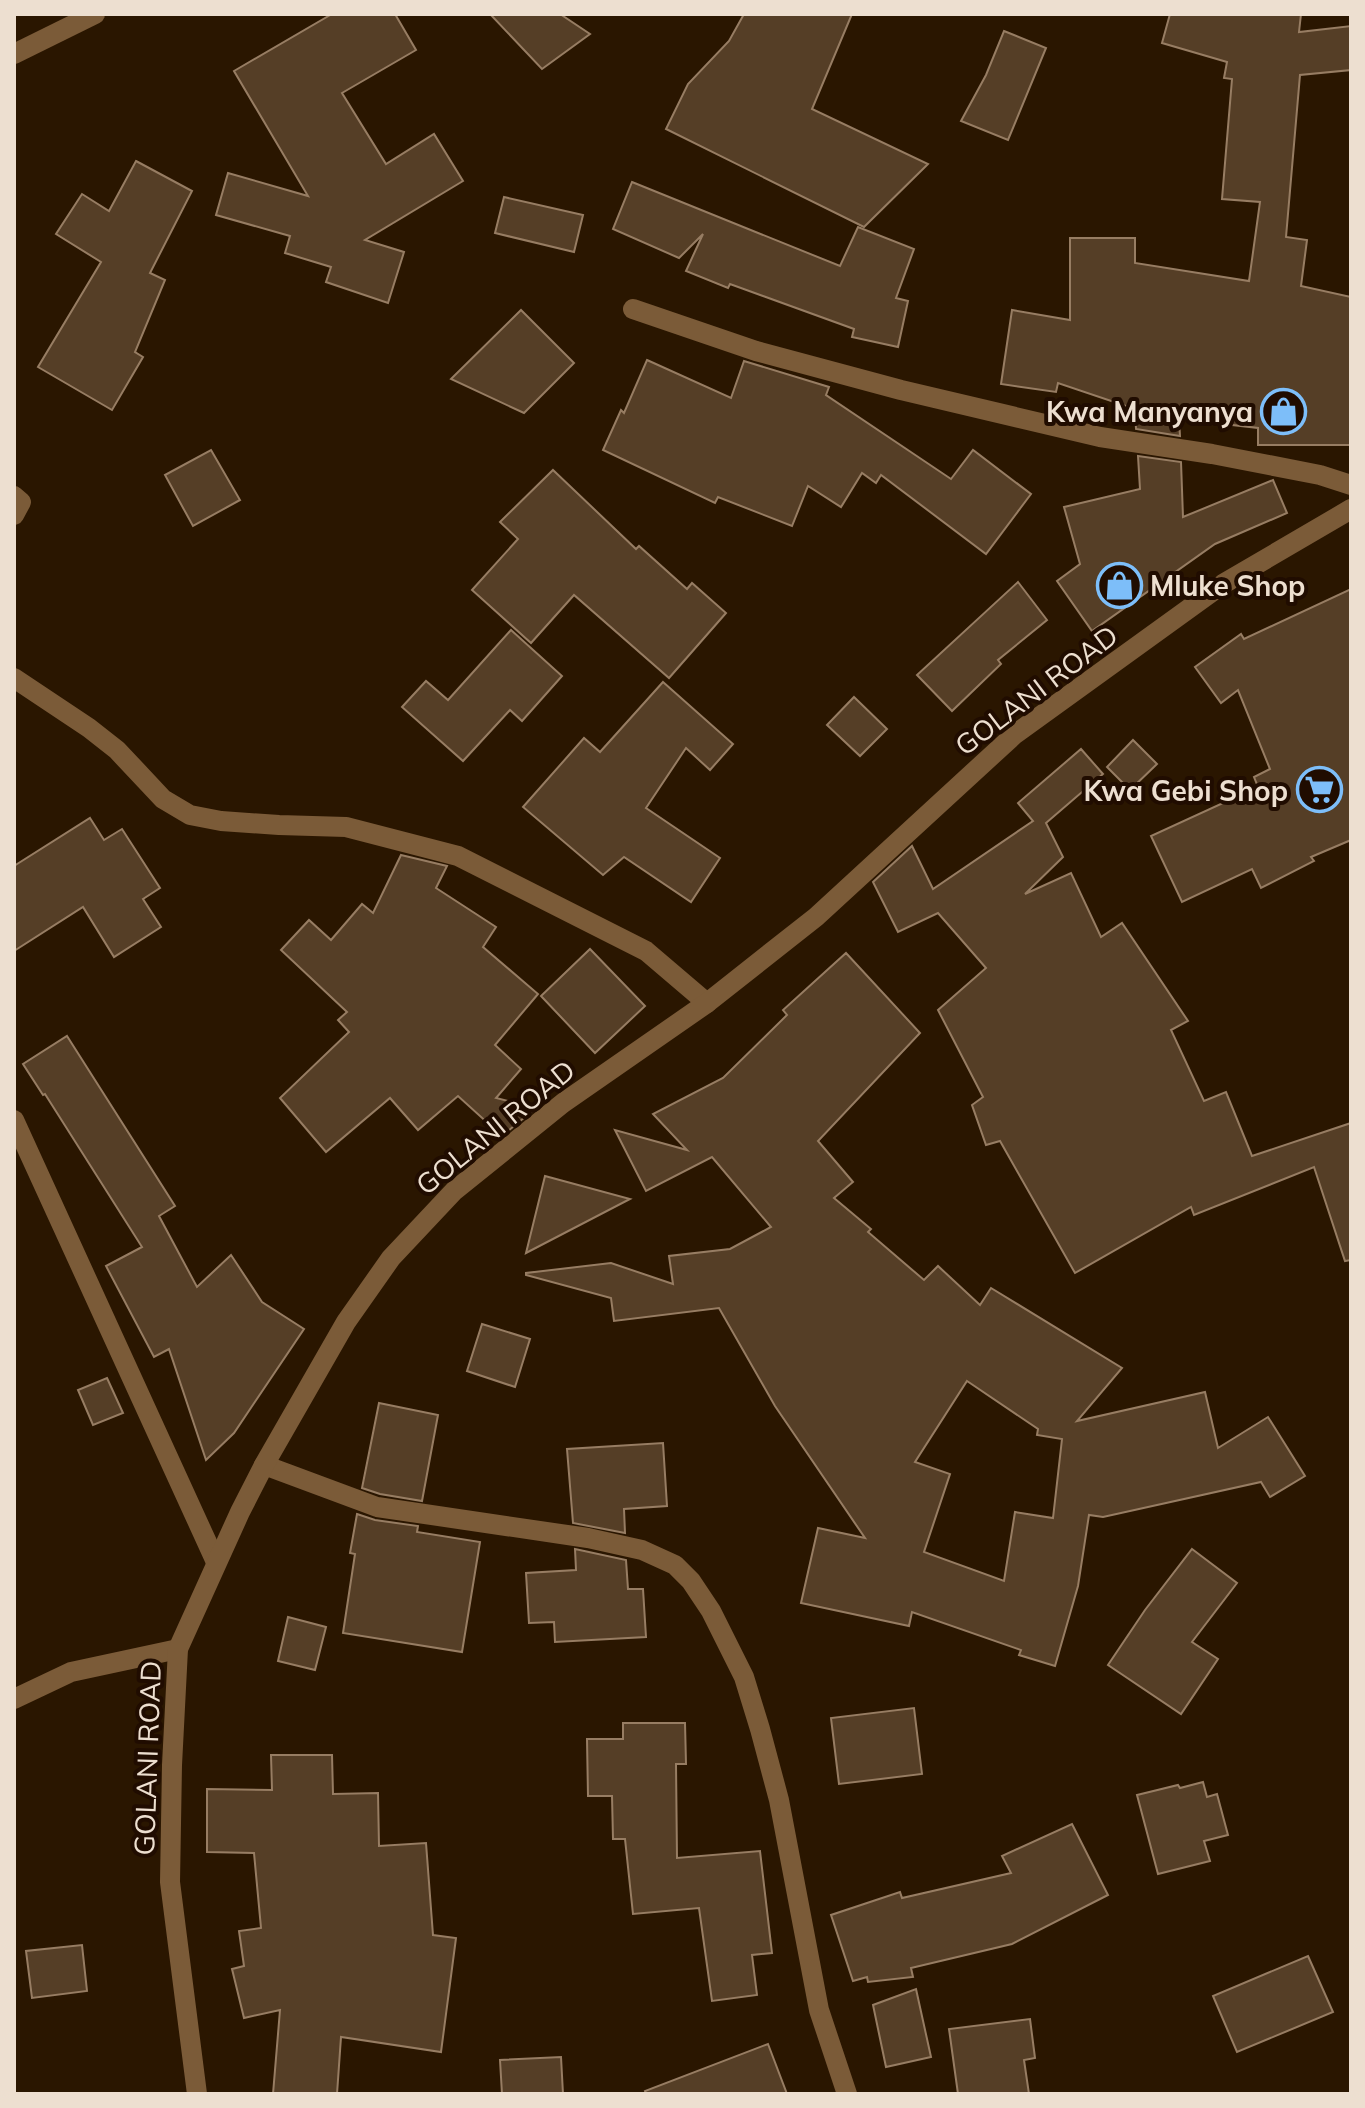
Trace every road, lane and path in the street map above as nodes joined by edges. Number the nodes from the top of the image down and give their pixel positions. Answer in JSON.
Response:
{"nodes":[{"id":1,"x":95,"y":14,"type":"edge"},
{"id":2,"x":14,"y":54,"type":"edge"},
{"id":3,"x":633,"y":309,"type":"dead end"},
{"id":4,"x":1351,"y":485,"type":"edge"},
{"id":5,"x":14,"y":496,"type":"edge"},
{"id":6,"x":1351,"y":509,"type":"edge"},
{"id":7,"x":14,"y":515,"type":"edge"},
{"id":8,"x":14,"y":678,"type":"edge"},
{"id":9,"x":707,"y":1003,"type":"junction"},
{"id":10,"x":14,"y":1120,"type":"edge"},
{"id":11,"x":264,"y":1465,"type":"junction"},
{"id":12,"x":216,"y":1562,"type":"junction"},
{"id":13,"x":178,"y":1649,"type":"junction"},
{"id":14,"x":14,"y":1699,"type":"edge"},
{"id":15,"x":197,"y":2094,"type":"edge"},
{"id":16,"x":847,"y":2094,"type":"edge"}],
"edges":[{"from":1,"to":2,"type":"street"},
{"from":3,"to":4,"type":"street"},
{"from":5,"to":7,"type":"street"},
{"from":6,"to":9,"type":"street","name":"GOLANI ROAD"},
{"from":8,"to":9,"type":"street"},
{"from":9,"to":11,"type":"street","name":"GOLANI ROAD"},
{"from":10,"to":12,"type":"street"},
{"from":11,"to":12,"type":"street","name":"GOLANI ROAD"},
{"from":11,"to":16,"type":"street"},
{"from":12,"to":13,"type":"street","name":"GOLANI ROAD"},
{"from":13,"to":14,"type":"street"},
{"from":13,"to":15,"type":"street","name":"GOLANI ROAD"}]}
